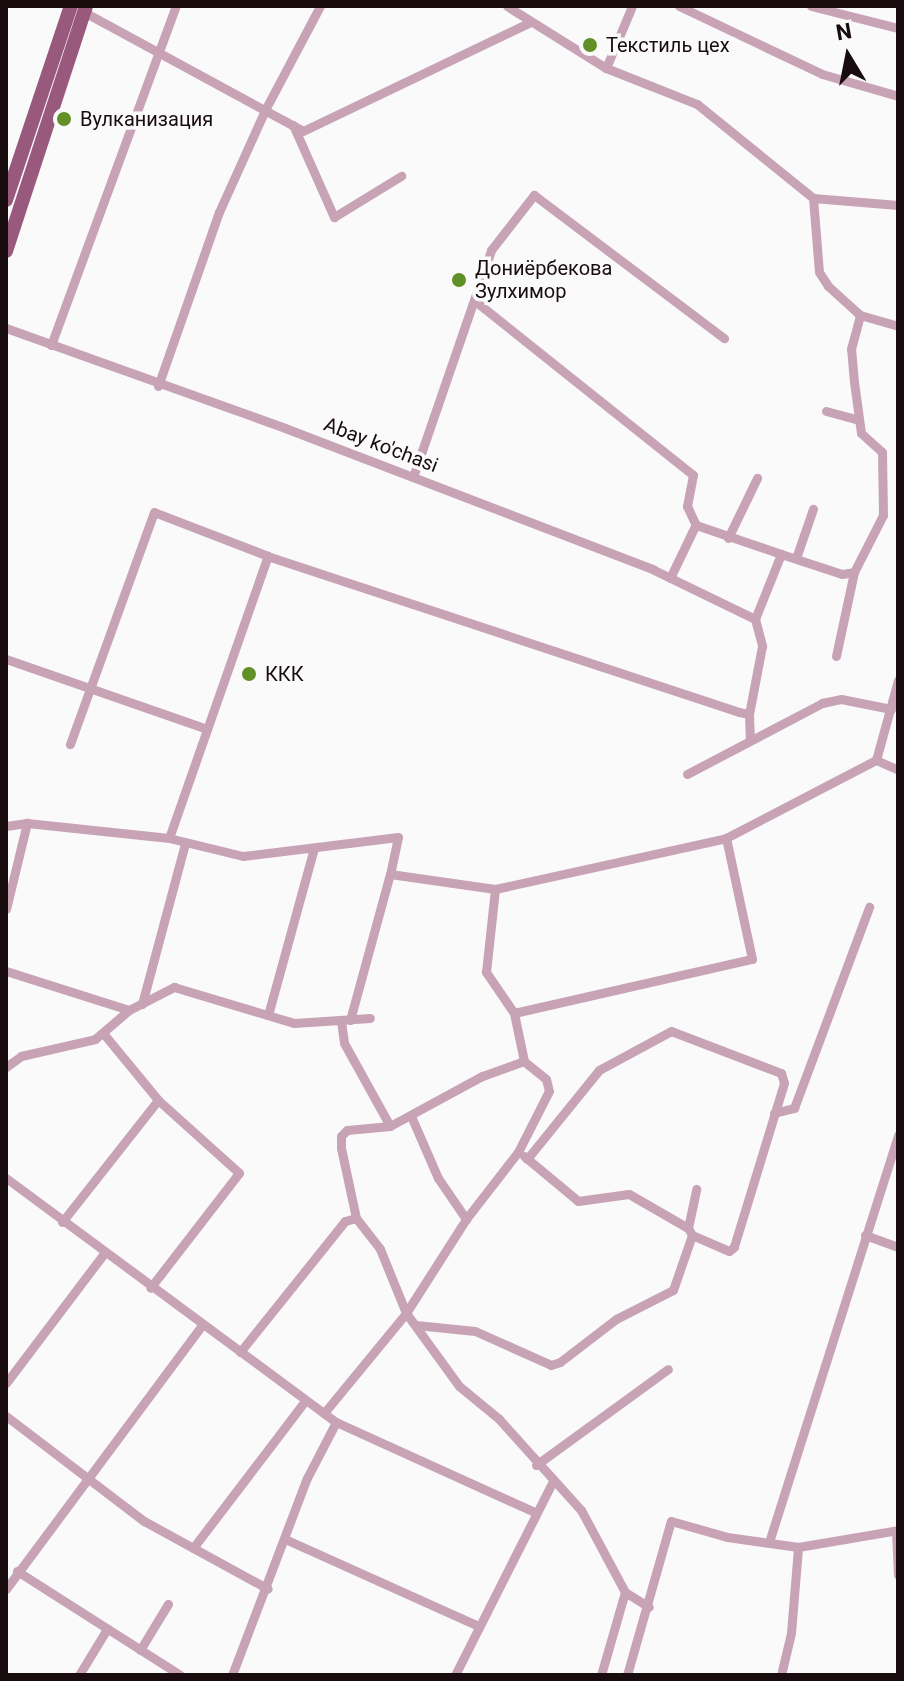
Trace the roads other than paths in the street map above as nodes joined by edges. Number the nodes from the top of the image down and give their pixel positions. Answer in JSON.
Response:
{"nodes":[{"id":1,"x":176,"y":6,"type":"edge"},
{"id":2,"x":320,"y":6,"type":"edge"},
{"id":3,"x":507,"y":6,"type":"edge"},
{"id":4,"x":632,"y":6,"type":"edge"},
{"id":5,"x":679,"y":6,"type":"edge"},
{"id":6,"x":811,"y":6,"type":"edge"},
{"id":7,"x":80,"y":8,"type":"edge"},
{"id":8,"x":530,"y":22,"type":"junction"},
{"id":9,"x":898,"y":28,"type":"edge"},
{"id":10,"x":158,"y":49,"type":"junction"},
{"id":11,"x":606,"y":68,"type":"junction"},
{"id":12,"x":898,"y":96,"type":"edge"},
{"id":13,"x":265,"y":110,"type":"junction"},
{"id":14,"x":293,"y":125,"type":"junction"},
{"id":15,"x":401,"y":176,"type":"dead end"},
{"id":16,"x":813,"y":198,"type":"junction"},
{"id":17,"x":6,"y":200,"type":"edge"},
{"id":18,"x":898,"y":205,"type":"edge"},
{"id":19,"x":6,"y":251,"type":"edge"},
{"id":20,"x":475,"y":301,"type":"junction"},
{"id":21,"x":860,"y":315,"type":"junction"},
{"id":22,"x":898,"y":326,"type":"edge"},
{"id":23,"x":6,"y":328,"type":"edge"},
{"id":24,"x":724,"y":338,"type":"dead end"},
{"id":25,"x":51,"y":345,"type":"junction"},
{"id":26,"x":158,"y":386,"type":"junction"},
{"id":27,"x":826,"y":411,"type":"dead end"},
{"id":28,"x":859,"y":420,"type":"junction"},
{"id":29,"x":413,"y":477,"type":"junction"},
{"id":30,"x":757,"y":478,"type":"dead end"},
{"id":31,"x":813,"y":509,"type":"dead end"},
{"id":32,"x":696,"y":524,"type":"junction"},
{"id":33,"x":728,"y":538,"type":"junction"},
{"id":34,"x":781,"y":554,"type":"junction"},
{"id":35,"x":268,"y":556,"type":"junction"},
{"id":36,"x":796,"y":558,"type":"junction"},
{"id":37,"x":854,"y":572,"type":"junction"},
{"id":38,"x":670,"y":578,"type":"junction"},
{"id":39,"x":755,"y":619,"type":"junction"},
{"id":40,"x":836,"y":656,"type":"dead end"},
{"id":41,"x":6,"y":659,"type":"edge"},
{"id":42,"x":898,"y":680,"type":"edge"},
{"id":43,"x":90,"y":689,"type":"junction"},
{"id":44,"x":891,"y":709,"type":"junction"},
{"id":45,"x":749,"y":714,"type":"junction"},
{"id":46,"x":207,"y":729,"type":"junction"},
{"id":47,"x":750,"y":740,"type":"junction"},
{"id":48,"x":70,"y":744,"type":"dead end"},
{"id":49,"x":876,"y":760,"type":"junction"},
{"id":50,"x":898,"y":770,"type":"edge"},
{"id":51,"x":687,"y":774,"type":"dead end"},
{"id":52,"x":27,"y":823,"type":"junction"},
{"id":53,"x":6,"y":826,"type":"edge"},
{"id":54,"x":169,"y":838,"type":"junction"},
{"id":55,"x":726,"y":838,"type":"junction"},
{"id":56,"x":185,"y":844,"type":"junction"},
{"id":57,"x":314,"y":848,"type":"junction"},
{"id":58,"x":390,"y":874,"type":"junction"},
{"id":59,"x":495,"y":889,"type":"junction"},
{"id":60,"x":869,"y":907,"type":"dead end"},
{"id":61,"x":6,"y":909,"type":"edge"},
{"id":62,"x":6,"y":971,"type":"edge"},
{"id":63,"x":142,"y":1004,"type":"junction"},
{"id":64,"x":129,"y":1010,"type":"junction"},
{"id":65,"x":514,"y":1013,"type":"junction"},
{"id":66,"x":268,"y":1015,"type":"junction"},
{"id":67,"x":370,"y":1018,"type":"dead end"},
{"id":68,"x":346,"y":1021,"type":"junction"},
{"id":69,"x":103,"y":1033,"type":"junction"},
{"id":70,"x":524,"y":1061,"type":"junction"},
{"id":71,"x":6,"y":1067,"type":"edge"},
{"id":72,"x":158,"y":1100,"type":"junction"},
{"id":73,"x":774,"y":1113,"type":"junction"},
{"id":74,"x":411,"y":1116,"type":"junction"},
{"id":75,"x":390,"y":1126,"type":"junction"},
{"id":76,"x":898,"y":1135,"type":"edge"},
{"id":77,"x":518,"y":1152,"type":"junction"},
{"id":78,"x":527,"y":1159,"type":"junction"},
{"id":79,"x":6,"y":1178,"type":"edge"},
{"id":80,"x":696,"y":1189,"type":"dead end"},
{"id":81,"x":356,"y":1218,"type":"junction"},
{"id":82,"x":466,"y":1219,"type":"junction"},
{"id":83,"x":62,"y":1222,"type":"junction"},
{"id":84,"x":690,"y":1231,"type":"junction"},
{"id":85,"x":865,"y":1235,"type":"junction"},
{"id":86,"x":898,"y":1247,"type":"edge"},
{"id":87,"x":105,"y":1252,"type":"junction"},
{"id":88,"x":150,"y":1288,"type":"junction"},
{"id":89,"x":406,"y":1313,"type":"junction"},
{"id":90,"x":202,"y":1325,"type":"junction"},
{"id":91,"x":416,"y":1325,"type":"junction"},
{"id":92,"x":240,"y":1352,"type":"junction"},
{"id":93,"x":668,"y":1369,"type":"dead end"},
{"id":94,"x":6,"y":1383,"type":"edge"},
{"id":95,"x":305,"y":1401,"type":"junction"},
{"id":96,"x":324,"y":1413,"type":"junction"},
{"id":97,"x":6,"y":1416,"type":"edge"},
{"id":98,"x":336,"y":1422,"type":"junction"},
{"id":99,"x":536,"y":1465,"type":"junction"},
{"id":100,"x":90,"y":1479,"type":"junction"},
{"id":101,"x":552,"y":1483,"type":"junction"},
{"id":102,"x":534,"y":1512,"type":"junction"},
{"id":103,"x":897,"y":1531,"type":"edge"},
{"id":104,"x":285,"y":1539,"type":"junction"},
{"id":105,"x":769,"y":1542,"type":"junction"},
{"id":106,"x":798,"y":1547,"type":"junction"},
{"id":107,"x":193,"y":1548,"type":"junction"},
{"id":108,"x":17,"y":1571,"type":"junction"},
{"id":109,"x":898,"y":1575,"type":"edge"},
{"id":110,"x":6,"y":1589,"type":"edge"},
{"id":111,"x":268,"y":1589,"type":"junction"},
{"id":112,"x":628,"y":1594,"type":"junction"},
{"id":113,"x":168,"y":1604,"type":"dead end"},
{"id":114,"x":649,"y":1607,"type":"junction"},
{"id":115,"x":479,"y":1626,"type":"junction"},
{"id":116,"x":107,"y":1629,"type":"junction"},
{"id":117,"x":140,"y":1650,"type":"junction"},
{"id":118,"x":79,"y":1675,"type":"edge"},
{"id":119,"x":180,"y":1675,"type":"edge"},
{"id":120,"x":232,"y":1675,"type":"edge"},
{"id":121,"x":455,"y":1675,"type":"edge"},
{"id":122,"x":601,"y":1675,"type":"edge"},
{"id":123,"x":627,"y":1675,"type":"edge"},
{"id":124,"x":781,"y":1675,"type":"edge"}],
"edges":[{"from":1,"to":10,"type":"street"},
{"from":2,"to":13,"type":"street"},
{"from":3,"to":8,"type":"street"},
{"from":4,"to":11,"type":"street"},
{"from":5,"to":12,"type":"street"},
{"from":6,"to":9,"type":"street"},
{"from":7,"to":10,"type":"street"},
{"from":7,"to":17,"type":"main road"},
{"from":7,"to":19,"type":"main road"},
{"from":8,"to":11,"type":"street"},
{"from":8,"to":14,"type":"street"},
{"from":10,"to":13,"type":"street"},
{"from":10,"to":25,"type":"street"},
{"from":11,"to":16,"type":"street"},
{"from":13,"to":14,"type":"street"},
{"from":13,"to":26,"type":"street"},
{"from":14,"to":15,"type":"street"},
{"from":16,"to":18,"type":"street"},
{"from":16,"to":21,"type":"street"},
{"from":20,"to":24,"type":"street"},
{"from":20,"to":29,"type":"street"},
{"from":20,"to":32,"type":"street"},
{"from":21,"to":22,"type":"street"},
{"from":21,"to":28,"type":"street"},
{"from":23,"to":25,"type":"street","name":"Abay ko'chasi"},
{"from":25,"to":26,"type":"street","name":"Abay ko'chasi"},
{"from":26,"to":29,"type":"street","name":"Abay ko'chasi"},
{"from":27,"to":28,"type":"street"},
{"from":28,"to":37,"type":"street"},
{"from":29,"to":38,"type":"street","name":"Abay ko'chasi"},
{"from":30,"to":33,"type":"street"},
{"from":31,"to":36,"type":"street"},
{"from":32,"to":33,"type":"street"},
{"from":32,"to":38,"type":"street"},
{"from":33,"to":34,"type":"street"},
{"from":34,"to":36,"type":"street"},
{"from":34,"to":39,"type":"street"},
{"from":35,"to":43,"type":"street"},
{"from":35,"to":45,"type":"street"},
{"from":35,"to":46,"type":"street"},
{"from":36,"to":37,"type":"street"},
{"from":37,"to":40,"type":"street"},
{"from":38,"to":39,"type":"street","name":"Abay ko'chasi"},
{"from":39,"to":45,"type":"street"},
{"from":41,"to":43,"type":"street"},
{"from":42,"to":44,"type":"street"},
{"from":43,"to":46,"type":"street"},
{"from":43,"to":48,"type":"street"},
{"from":44,"to":47,"type":"street"},
{"from":44,"to":49,"type":"street"},
{"from":45,"to":47,"type":"street"},
{"from":46,"to":54,"type":"street"},
{"from":47,"to":51,"type":"street"},
{"from":49,"to":50,"type":"street"},
{"from":49,"to":55,"type":"street"},
{"from":52,"to":53,"type":"street"},
{"from":52,"to":54,"type":"street"},
{"from":52,"to":61,"type":"street"},
{"from":54,"to":56,"type":"street"},
{"from":55,"to":59,"type":"street"},
{"from":55,"to":65,"type":"street"},
{"from":56,"to":57,"type":"street"},
{"from":56,"to":63,"type":"street"},
{"from":57,"to":58,"type":"street"},
{"from":57,"to":66,"type":"street"},
{"from":58,"to":59,"type":"street"},
{"from":58,"to":68,"type":"street"},
{"from":59,"to":65,"type":"street"},
{"from":60,"to":73,"type":"street"},
{"from":62,"to":64,"type":"street"},
{"from":63,"to":64,"type":"street"},
{"from":63,"to":66,"type":"street"},
{"from":64,"to":69,"type":"street"},
{"from":65,"to":70,"type":"street"},
{"from":66,"to":68,"type":"street"},
{"from":67,"to":68,"type":"street"},
{"from":68,"to":75,"type":"street"},
{"from":69,"to":71,"type":"street"},
{"from":69,"to":72,"type":"street"},
{"from":70,"to":74,"type":"street"},
{"from":70,"to":77,"type":"street"},
{"from":72,"to":83,"type":"street"},
{"from":72,"to":88,"type":"street"},
{"from":73,"to":78,"type":"street"},
{"from":73,"to":84,"type":"street"},
{"from":74,"to":75,"type":"street"},
{"from":74,"to":82,"type":"street"},
{"from":75,"to":81,"type":"street"},
{"from":76,"to":85,"type":"street"},
{"from":77,"to":78,"type":"street"},
{"from":77,"to":82,"type":"street"},
{"from":78,"to":84,"type":"street"},
{"from":79,"to":83,"type":"street"},
{"from":80,"to":84,"type":"street"},
{"from":81,"to":89,"type":"street"},
{"from":81,"to":92,"type":"street"},
{"from":82,"to":89,"type":"street"},
{"from":83,"to":87,"type":"street"},
{"from":84,"to":91,"type":"street"},
{"from":85,"to":86,"type":"street"},
{"from":85,"to":105,"type":"street"},
{"from":87,"to":88,"type":"street"},
{"from":87,"to":94,"type":"street"},
{"from":88,"to":90,"type":"street"},
{"from":89,"to":91,"type":"street"},
{"from":89,"to":96,"type":"street"},
{"from":90,"to":92,"type":"street"},
{"from":90,"to":100,"type":"street"},
{"from":91,"to":99,"type":"street"},
{"from":92,"to":95,"type":"street"},
{"from":93,"to":99,"type":"street"},
{"from":95,"to":96,"type":"street"},
{"from":95,"to":107,"type":"street"},
{"from":96,"to":98,"type":"street"},
{"from":97,"to":100,"type":"street"},
{"from":98,"to":102,"type":"street"},
{"from":98,"to":104,"type":"street"},
{"from":99,"to":101,"type":"street"},
{"from":100,"to":107,"type":"street"},
{"from":100,"to":108,"type":"street"},
{"from":101,"to":102,"type":"street"},
{"from":101,"to":112,"type":"street"},
{"from":102,"to":115,"type":"street"},
{"from":103,"to":106,"type":"street"},
{"from":103,"to":109,"type":"street"},
{"from":104,"to":111,"type":"street"},
{"from":104,"to":115,"type":"street"},
{"from":105,"to":106,"type":"street"},
{"from":105,"to":114,"type":"street"},
{"from":106,"to":124,"type":"street"},
{"from":107,"to":111,"type":"street"},
{"from":108,"to":110,"type":"street"},
{"from":108,"to":116,"type":"street"},
{"from":111,"to":120,"type":"street"},
{"from":112,"to":114,"type":"street"},
{"from":112,"to":122,"type":"street"},
{"from":113,"to":117,"type":"street"},
{"from":114,"to":123,"type":"street"},
{"from":115,"to":121,"type":"street"},
{"from":116,"to":117,"type":"street"},
{"from":116,"to":118,"type":"street"},
{"from":117,"to":119,"type":"street"}]}
